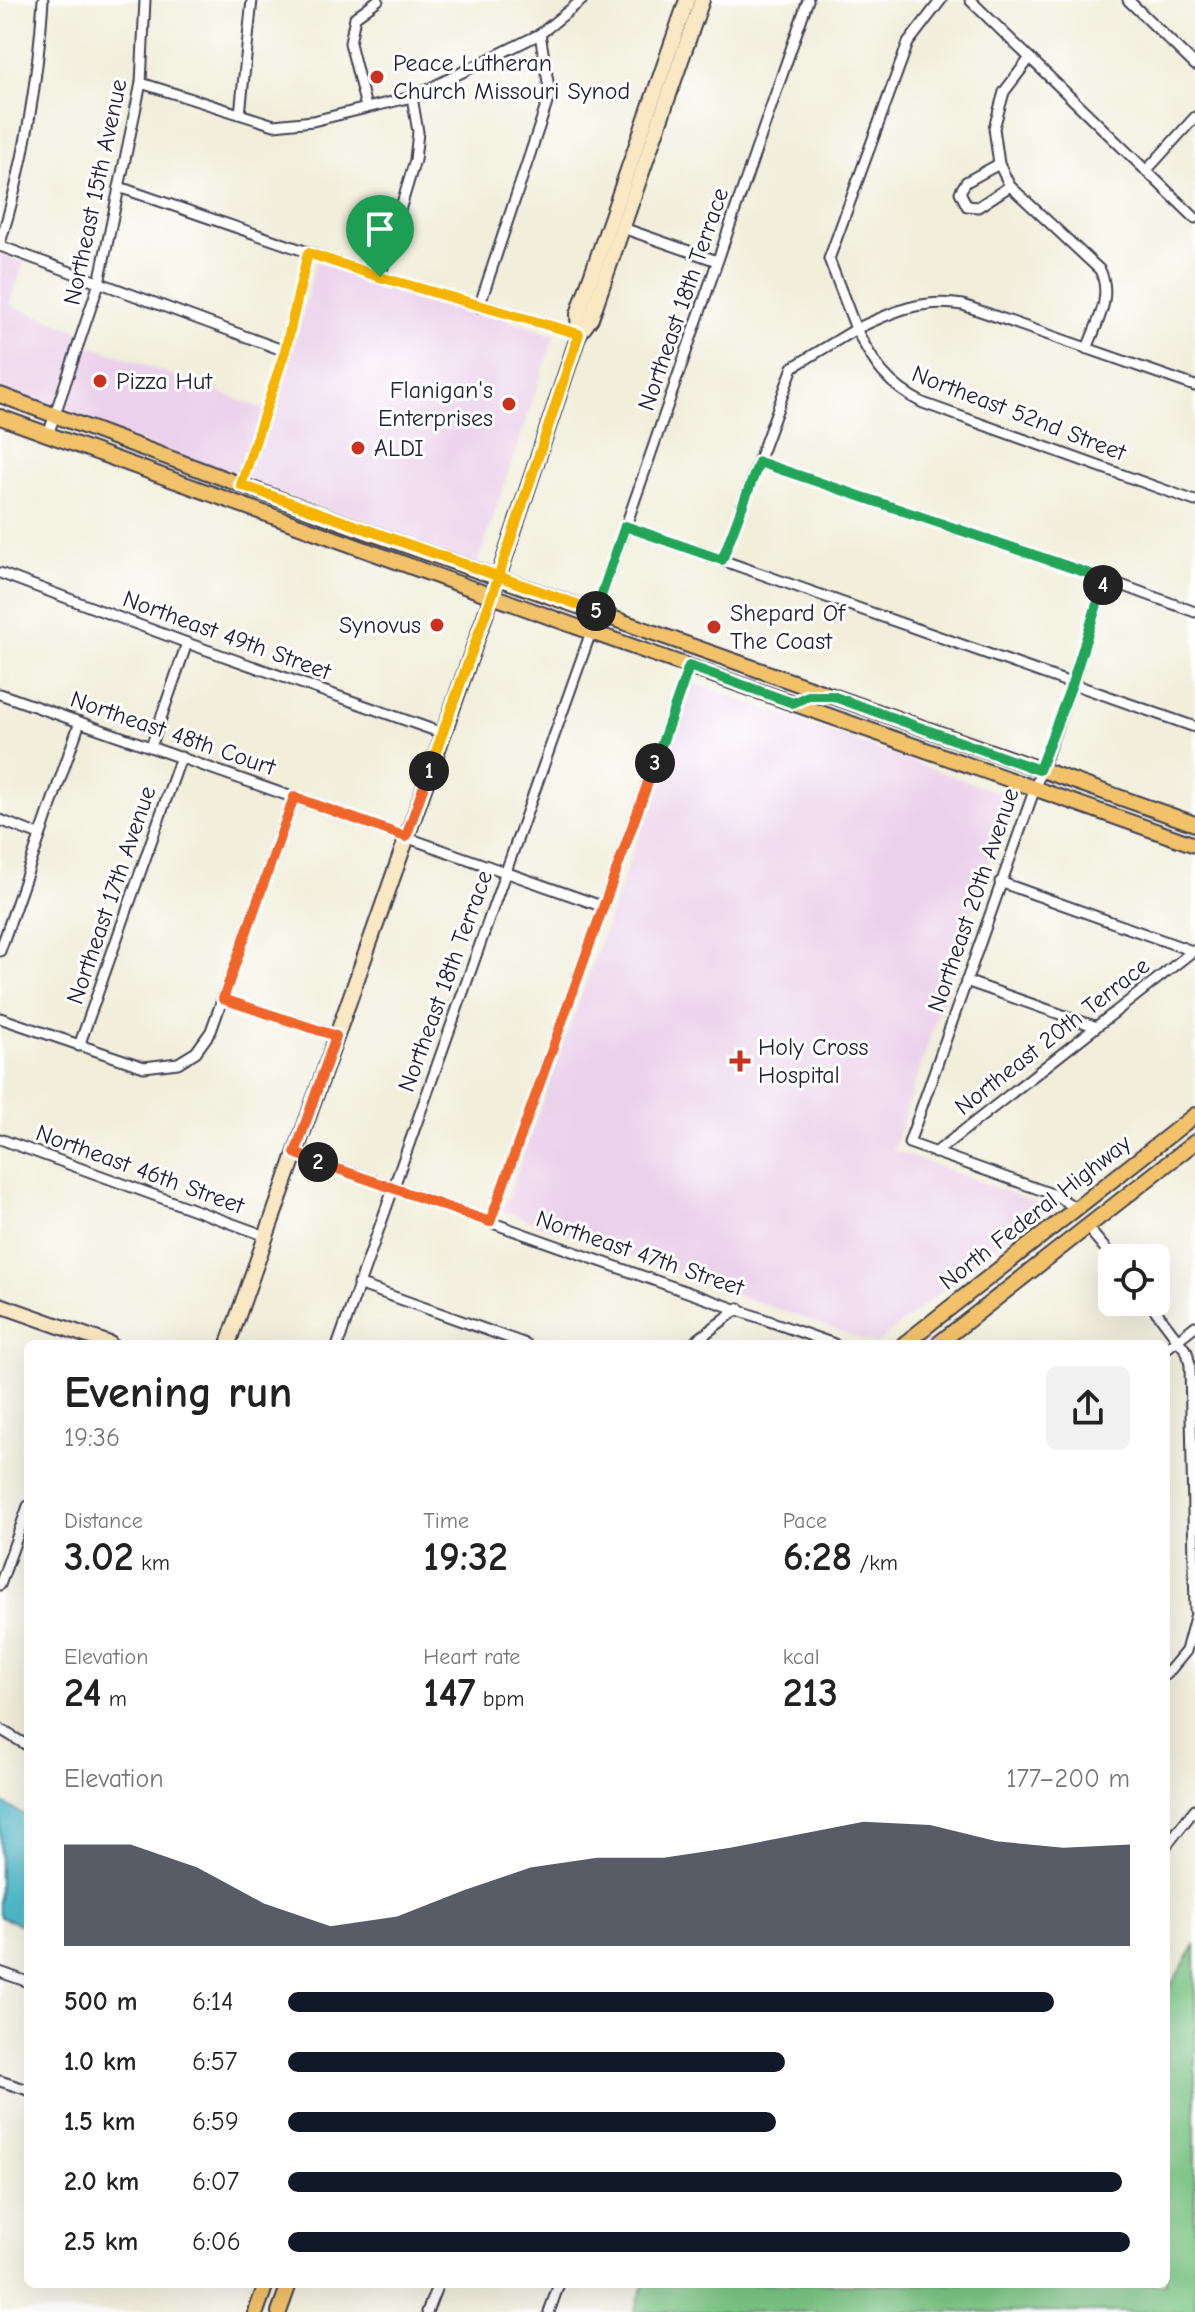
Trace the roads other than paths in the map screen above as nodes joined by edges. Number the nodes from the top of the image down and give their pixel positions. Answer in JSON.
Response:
{"nodes":[{"id":1,"x":43,"y":0,"type":"edge"},
{"id":2,"x":145,"y":0,"type":"edge"},
{"id":3,"x":252,"y":0,"type":"edge"},
{"id":4,"x":378,"y":0,"type":"edge"},
{"id":5,"x":582,"y":0,"type":"edge"},
{"id":6,"x":687,"y":0,"type":"edge"},
{"id":7,"x":702,"y":0,"type":"edge"},
{"id":8,"x":808,"y":0,"type":"edge"},
{"id":9,"x":941,"y":0,"type":"edge"},
{"id":10,"x":970,"y":0,"type":"edge"},
{"id":11,"x":1128,"y":0,"type":"edge"},
{"id":12,"x":540,"y":34,"type":"junction"},
{"id":13,"x":1030,"y":58,"type":"junction"},
{"id":14,"x":1195,"y":65,"type":"edge"},
{"id":15,"x":141,"y":83,"type":"junction"},
{"id":16,"x":412,"y":97,"type":"junction"},
{"id":17,"x":366,"y":107,"type":"junction"},
{"id":18,"x":240,"y":114,"type":"junction"},
{"id":19,"x":1195,"y":117,"type":"edge"},
{"id":20,"x":999,"y":164,"type":"junction"},
{"id":21,"x":1146,"y":171,"type":"junction"},
{"id":22,"x":1010,"y":186,"type":"junction"},
{"id":23,"x":119,"y":187,"type":"junction"},
{"id":24,"x":1195,"y":218,"type":"edge"},
{"id":25,"x":616,"y":225,"type":"junction"},
{"id":26,"x":0,"y":245,"type":"edge"},
{"id":27,"x":308,"y":253,"type":"junction"},
{"id":28,"x":717,"y":261,"type":"junction"},
{"id":29,"x":380,"y":277,"type":"junction"},
{"id":30,"x":99,"y":283,"type":"junction"},
{"id":31,"x":479,"y":307,"type":"junction"},
{"id":32,"x":856,"y":329,"type":"junction"},
{"id":33,"x":579,"y":334,"type":"junction"},
{"id":34,"x":1087,"y":349,"type":"junction"},
{"id":35,"x":285,"y":351,"type":"junction"},
{"id":36,"x":1195,"y":386,"type":"edge"},
{"id":37,"x":0,"y":395,"type":"edge"},
{"id":38,"x":55,"y":416,"type":"junction"},
{"id":39,"x":0,"y":417,"type":"edge"},
{"id":40,"x":48,"y":435,"type":"junction"},
{"id":41,"x":759,"y":462,"type":"junction"},
{"id":42,"x":241,"y":485,"type":"junction"},
{"id":43,"x":1195,"y":501,"type":"edge"},
{"id":44,"x":625,"y":526,"type":"junction"},
{"id":45,"x":722,"y":560,"type":"junction"},
{"id":46,"x":0,"y":573,"type":"edge"},
{"id":47,"x":497,"y":577,"type":"junction"},
{"id":48,"x":1105,"y":579,"type":"junction"},
{"id":49,"x":492,"y":596,"type":"junction"},
{"id":50,"x":596,"y":612,"type":"junction"},
{"id":51,"x":1195,"y":612,"type":"edge"},
{"id":52,"x":591,"y":632,"type":"junction"},
{"id":53,"x":187,"y":643,"type":"junction"},
{"id":54,"x":689,"y":666,"type":"junction"},
{"id":55,"x":1072,"y":684,"type":"junction"},
{"id":56,"x":0,"y":694,"type":"edge"},
{"id":57,"x":832,"y":696,"type":"junction"},
{"id":58,"x":793,"y":703,"type":"junction"},
{"id":59,"x":80,"y":722,"type":"junction"},
{"id":60,"x":1195,"y":727,"type":"edge"},
{"id":61,"x":442,"y":733,"type":"junction"},
{"id":62,"x":151,"y":747,"type":"junction"},
{"id":63,"x":181,"y":757,"type":"junction"},
{"id":64,"x":1039,"y":770,"type":"junction"},
{"id":65,"x":1033,"y":787,"type":"junction"},
{"id":66,"x":294,"y":797,"type":"junction"},
{"id":67,"x":0,"y":820,"type":"edge"},
{"id":68,"x":1195,"y":824,"type":"edge"},
{"id":69,"x":39,"y":835,"type":"junction"},
{"id":70,"x":406,"y":837,"type":"junction"},
{"id":71,"x":1195,"y":845,"type":"edge"},
{"id":72,"x":505,"y":872,"type":"junction"},
{"id":73,"x":1000,"y":882,"type":"junction"},
{"id":74,"x":604,"y":907,"type":"junction"},
{"id":75,"x":0,"y":951,"type":"edge"},
{"id":76,"x":1194,"y":951,"type":"edge"},
{"id":77,"x":966,"y":981,"type":"junction"},
{"id":78,"x":223,"y":999,"type":"junction"},
{"id":79,"x":0,"y":1018,"type":"edge"},
{"id":80,"x":1094,"y":1026,"type":"junction"},
{"id":81,"x":336,"y":1036,"type":"junction"},
{"id":82,"x":79,"y":1046,"type":"junction"},
{"id":83,"x":1195,"y":1118,"type":"edge"},
{"id":84,"x":0,"y":1139,"type":"edge"},
{"id":85,"x":1194,"y":1143,"type":"edge"},
{"id":86,"x":295,"y":1153,"type":"junction"},
{"id":87,"x":935,"y":1153,"type":"junction"},
{"id":88,"x":1109,"y":1182,"type":"junction"},
{"id":89,"x":393,"y":1189,"type":"junction"},
{"id":90,"x":1076,"y":1208,"type":"junction"},
{"id":91,"x":490,"y":1222,"type":"junction"},
{"id":92,"x":1087,"y":1227,"type":"junction"},
{"id":93,"x":266,"y":1236,"type":"junction"},
{"id":94,"x":1101,"y":1244,"type":"edge"},
{"id":95,"x":1056,"y":1251,"type":"junction"},
{"id":96,"x":358,"y":1284,"type":"junction"},
{"id":97,"x":0,"y":1305,"type":"edge"},
{"id":98,"x":739,"y":1308,"type":"junction"},
{"id":99,"x":1159,"y":1316,"type":"edge"},
{"id":100,"x":1195,"y":1326,"type":"edge"},
{"id":101,"x":87,"y":1340,"type":"edge"},
{"id":102,"x":229,"y":1340,"type":"edge"},
{"id":103,"x":339,"y":1340,"type":"edge"},
{"id":104,"x":515,"y":1340,"type":"edge"},
{"id":105,"x":697,"y":1340,"type":"edge"},
{"id":106,"x":823,"y":1340,"type":"edge"},
{"id":107,"x":909,"y":1340,"type":"edge"},
{"id":108,"x":943,"y":1340,"type":"edge"},
{"id":109,"x":1177,"y":1340,"type":"junction"},
{"id":110,"x":1170,"y":1346,"type":"edge"},
{"id":111,"x":24,"y":1517,"type":"edge"},
{"id":112,"x":0,"y":1585,"type":"edge"},
{"id":113,"x":1195,"y":1614,"type":"edge"},
{"id":114,"x":1170,"y":1670,"type":"edge"},
{"id":115,"x":0,"y":1729,"type":"edge"},
{"id":116,"x":24,"y":1744,"type":"edge"},
{"id":117,"x":1195,"y":1809,"type":"edge"},
{"id":118,"x":1170,"y":1841,"type":"edge"},
{"id":119,"x":0,"y":1972,"type":"edge"},
{"id":120,"x":24,"y":1981,"type":"edge"},
{"id":121,"x":0,"y":2081,"type":"edge"},
{"id":122,"x":24,"y":2089,"type":"edge"},
{"id":123,"x":265,"y":2288,"type":"edge"},
{"id":124,"x":268,"y":2288,"type":"edge"},
{"id":125,"x":288,"y":2288,"type":"edge"},
{"id":126,"x":436,"y":2288,"type":"edge"},
{"id":127,"x":558,"y":2288,"type":"edge"},
{"id":128,"x":256,"y":2312,"type":"edge"},
{"id":129,"x":273,"y":2312,"type":"edge"},
{"id":130,"x":279,"y":2312,"type":"edge"},
{"id":131,"x":427,"y":2312,"type":"edge"},
{"id":132,"x":549,"y":2312,"type":"edge"}],
"edges":[{"from":1,"to":26,"type":"street"},
{"from":2,"to":15,"type":"street","name":"Northeast 15th Avenue"},
{"from":3,"to":18,"type":"street"},
{"from":4,"to":17,"type":"street"},
{"from":5,"to":12,"type":"street"},
{"from":6,"to":25,"type":"street"},
{"from":7,"to":25,"type":"street"},
{"from":8,"to":28,"type":"street","name":"Northeast 18th Terrace"},
{"from":9,"to":32,"type":"street","name":"Northeast 52nd Street"},
{"from":10,"to":13,"type":"street"},
{"from":11,"to":14,"type":"street"},
{"from":12,"to":16,"type":"street"},
{"from":12,"to":31,"type":"street"},
{"from":13,"to":20,"type":"street"},
{"from":13,"to":21,"type":"street"},
{"from":15,"to":18,"type":"street"},
{"from":15,"to":23,"type":"street","name":"Northeast 15th Avenue"},
{"from":16,"to":17,"type":"street"},
{"from":16,"to":29,"type":"street"},
{"from":17,"to":18,"type":"street"},
{"from":19,"to":21,"type":"street"},
{"from":20,"to":22,"type":"street"},
{"from":20,"to":22,"type":"street"},
{"from":21,"to":24,"type":"street"},
{"from":22,"to":34,"type":"street"},
{"from":23,"to":27,"type":"street"},
{"from":23,"to":30,"type":"street","name":"Northeast 15th Avenue"},
{"from":25,"to":28,"type":"street"},
{"from":25,"to":33,"type":"street"},
{"from":26,"to":30,"type":"street"},
{"from":27,"to":29,"type":"street"},
{"from":27,"to":35,"type":"street"},
{"from":28,"to":44,"type":"street","name":"Northeast 18th Terrace"},
{"from":29,"to":31,"type":"street"},
{"from":30,"to":35,"type":"street"},
{"from":30,"to":38,"type":"street","name":"Northeast 15th Avenue"},
{"from":31,"to":33,"type":"street"},
{"from":32,"to":34,"type":"street"},
{"from":32,"to":41,"type":"street"},
{"from":32,"to":43,"type":"street","name":"Northeast 52nd Street"},
{"from":33,"to":47,"type":"street"},
{"from":34,"to":36,"type":"street"},
{"from":35,"to":42,"type":"street"},
{"from":37,"to":38,"type":"main road"},
{"from":38,"to":40,"type":"street","name":"Northeast 15th Avenue"},
{"from":38,"to":42,"type":"main road"},
{"from":39,"to":40,"type":"main road"},
{"from":40,"to":49,"type":"main road"},
{"from":41,"to":45,"type":"street"},
{"from":41,"to":48,"type":"street"},
{"from":42,"to":47,"type":"main road"},
{"from":44,"to":45,"type":"street"},
{"from":44,"to":50,"type":"street","name":"Northeast 18th Terrace"},
{"from":45,"to":55,"type":"street"},
{"from":46,"to":53,"type":"street","name":"Northeast 49th Street"},
{"from":47,"to":49,"type":"street"},
{"from":47,"to":50,"type":"main road"},
{"from":48,"to":51,"type":"street"},
{"from":48,"to":55,"type":"street","name":"Northeast 20th Avenue"},
{"from":49,"to":52,"type":"main road"},
{"from":49,"to":61,"type":"street"},
{"from":50,"to":57,"type":"main road"},
{"from":52,"to":54,"type":"main road"},
{"from":52,"to":72,"type":"street","name":"Northeast 18th Terrace"},
{"from":53,"to":61,"type":"street","name":"Northeast 49th Street"},
{"from":53,"to":62,"type":"street"},
{"from":54,"to":58,"type":"main road"},
{"from":54,"to":74,"type":"street"},
{"from":55,"to":60,"type":"street"},
{"from":55,"to":64,"type":"street","name":"Northeast 20th Avenue"},
{"from":56,"to":59,"type":"street","name":"Northeast 48th Court"},
{"from":57,"to":58,"type":"main road"},
{"from":57,"to":64,"type":"main road"},
{"from":58,"to":65,"type":"main road"},
{"from":59,"to":62,"type":"street","name":"Northeast 48th Court"},
{"from":59,"to":69,"type":"street"},
{"from":61,"to":70,"type":"street"},
{"from":62,"to":63,"type":"street","name":"Northeast 48th Court"},
{"from":63,"to":66,"type":"street","name":"Northeast 48th Court"},
{"from":63,"to":82,"type":"street","name":"Northeast 17th Avenue"},
{"from":64,"to":65,"type":"street","name":"Northeast 20th Avenue"},
{"from":64,"to":68,"type":"main road"},
{"from":65,"to":71,"type":"main road"},
{"from":65,"to":73,"type":"street","name":"Northeast 20th Avenue"},
{"from":66,"to":70,"type":"street","name":"Northeast 48th Court"},
{"from":66,"to":78,"type":"street"},
{"from":67,"to":69,"type":"street"},
{"from":69,"to":75,"type":"street"},
{"from":70,"to":72,"type":"street","name":"Northeast 48th Court"},
{"from":70,"to":81,"type":"street"},
{"from":72,"to":74,"type":"street","name":"Northeast 48th Court"},
{"from":72,"to":89,"type":"street","name":"Northeast 18th Terrace"},
{"from":73,"to":76,"type":"street"},
{"from":73,"to":77,"type":"street","name":"Northeast 20th Avenue"},
{"from":74,"to":91,"type":"street"},
{"from":76,"to":80,"type":"street","name":"Northeast 20th Terrace"},
{"from":77,"to":80,"type":"street"},
{"from":77,"to":87,"type":"street","name":"Northeast 20th Avenue"},
{"from":78,"to":81,"type":"street"},
{"from":78,"to":82,"type":"street"},
{"from":79,"to":82,"type":"street"},
{"from":80,"to":87,"type":"street","name":"Northeast 20th Terrace"},
{"from":81,"to":86,"type":"street"},
{"from":83,"to":85,"type":"main road"},
{"from":83,"to":88,"type":"main road","name":"North Federal Highway"},
{"from":84,"to":93,"type":"street","name":"Northeast 46th Street"},
{"from":85,"to":92,"type":"main road","name":"North Federal Highway"},
{"from":86,"to":89,"type":"street","name":"Northeast 47th Street"},
{"from":86,"to":93,"type":"street"},
{"from":87,"to":90,"type":"street"},
{"from":88,"to":90,"type":"main road","name":"North Federal Highway"},
{"from":88,"to":92,"type":"main road"},
{"from":89,"to":91,"type":"street","name":"Northeast 47th Street"},
{"from":89,"to":96,"type":"street","name":"Northeast 18th Terrace"},
{"from":90,"to":95,"type":"main road"},
{"from":90,"to":107,"type":"main road","name":"North Federal Highway"},
{"from":91,"to":98,"type":"street","name":"Northeast 47th Street"},
{"from":92,"to":94,"type":"street"},
{"from":92,"to":95,"type":"main road","name":"North Federal Highway"},
{"from":93,"to":102,"type":"street"},
{"from":95,"to":108,"type":"main road","name":"North Federal Highway"},
{"from":96,"to":103,"type":"street","name":"Northeast 18th Terrace"},
{"from":96,"to":104,"type":"street"},
{"from":97,"to":101,"type":"street"},
{"from":98,"to":105,"type":"street"},
{"from":98,"to":106,"type":"street","name":"Northeast 47th Street"},
{"from":99,"to":109,"type":"street"},
{"from":100,"to":109,"type":"street"},
{"from":109,"to":110,"type":"street"},
{"from":109,"to":113,"type":"street"},
{"from":111,"to":112,"type":"street"},
{"from":113,"to":114,"type":"street"},
{"from":115,"to":116,"type":"street"},
{"from":117,"to":118,"type":"street"},
{"from":119,"to":120,"type":"street"},
{"from":121,"to":122,"type":"street"},
{"from":123,"to":128,"type":"main road"},
{"from":124,"to":129,"type":"main road"},
{"from":125,"to":130,"type":"main road"},
{"from":126,"to":131,"type":"street"},
{"from":127,"to":132,"type":"street"}]}
